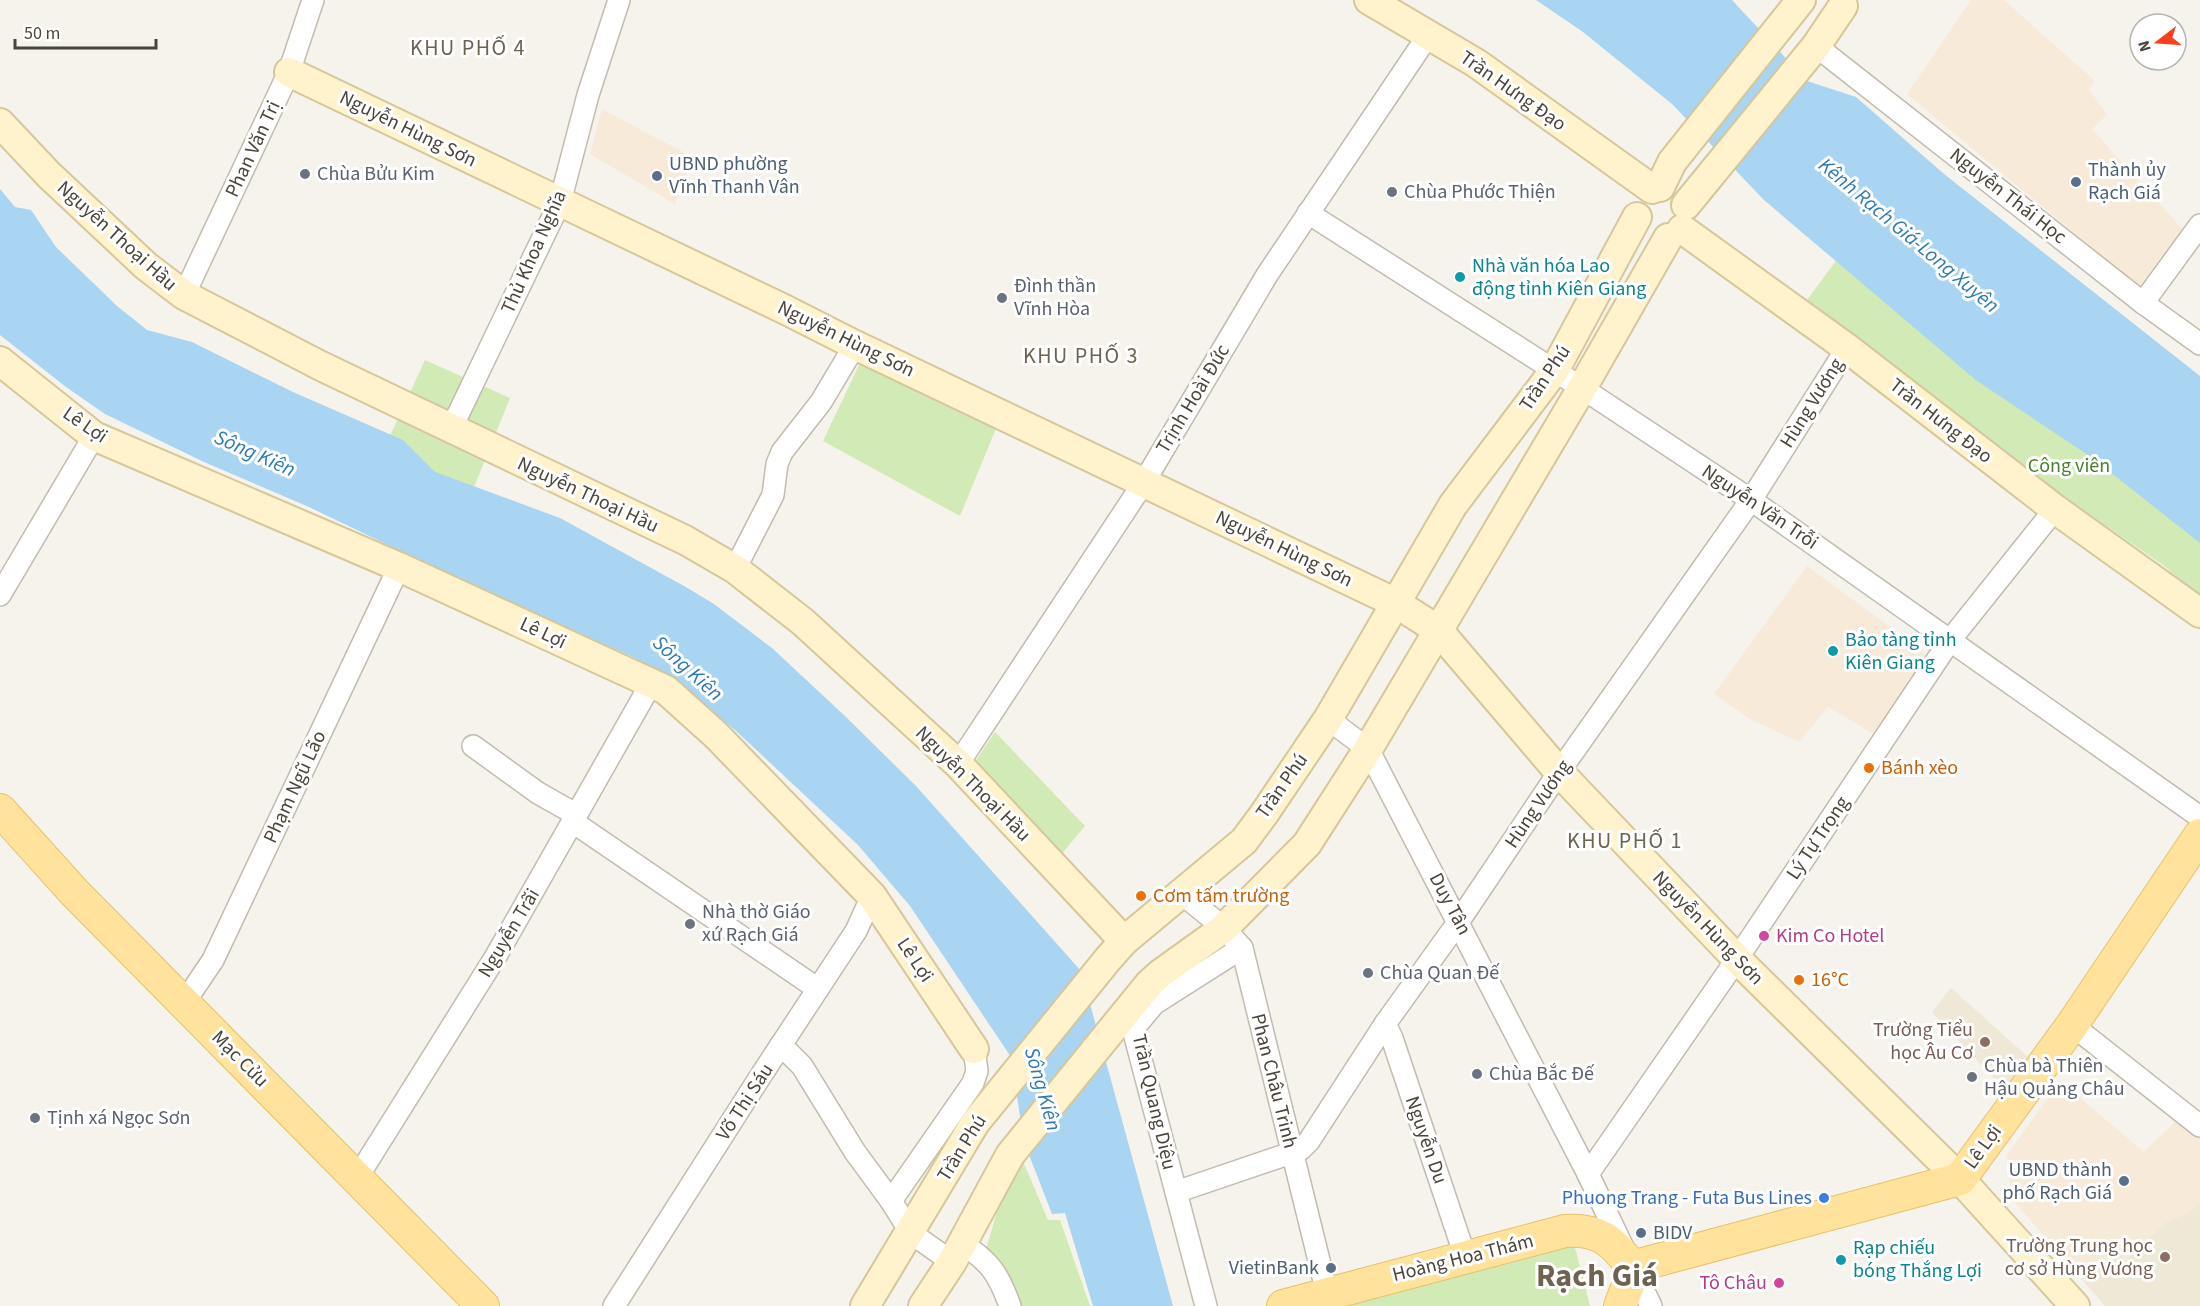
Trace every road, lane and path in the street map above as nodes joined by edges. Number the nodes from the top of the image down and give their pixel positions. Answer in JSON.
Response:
{"nodes":[{"id":1,"x":313,"y":0,"type":"edge"},
{"id":2,"x":619,"y":0,"type":"edge"},
{"id":3,"x":1369,"y":0,"type":"edge"},
{"id":4,"x":1824,"y":2,"type":"edge"},
{"id":5,"x":1429,"y":34,"type":"junction"},
{"id":6,"x":1816,"y":46,"type":"junction"},
{"id":7,"x":289,"y":72,"type":"junction"},
{"id":8,"x":0,"y":123,"type":"edge"},
{"id":9,"x":1656,"y":188,"type":"junction"},
{"id":10,"x":560,"y":202,"type":"junction"},
{"id":11,"x":1308,"y":213,"type":"junction"},
{"id":12,"x":1684,"y":215,"type":"junction"},
{"id":13,"x":1636,"y":217,"type":"junction"},
{"id":14,"x":2200,"y":225,"type":"edge"},
{"id":15,"x":184,"y":295,"type":"junction"},
{"id":16,"x":2144,"y":303,"type":"junction"},
{"id":17,"x":2200,"y":344,"type":"edge"},
{"id":18,"x":855,"y":345,"type":"junction"},
{"id":19,"x":1847,"y":348,"type":"junction"},
{"id":20,"x":0,"y":362,"type":"edge"},
{"id":21,"x":1554,"y":371,"type":"junction"},
{"id":22,"x":1582,"y":388,"type":"junction"},
{"id":23,"x":451,"y":429,"type":"junction"},
{"id":24,"x":94,"y":436,"type":"junction"},
{"id":25,"x":1144,"y":482,"type":"junction"},
{"id":26,"x":1751,"y":500,"type":"junction"},
{"id":27,"x":2055,"y":509,"type":"junction"},
{"id":28,"x":399,"y":567,"type":"junction"},
{"id":29,"x":735,"y":569,"type":"junction"},
{"id":30,"x":0,"y":595,"type":"edge"},
{"id":31,"x":1396,"y":603,"type":"junction"},
{"id":32,"x":2200,"y":613,"type":"edge"},
{"id":33,"x":1438,"y":630,"type":"junction"},
{"id":34,"x":1951,"y":639,"type":"junction"},
{"id":35,"x":652,"y":682,"type":"junction"},
{"id":36,"x":1328,"y":719,"type":"junction"},
{"id":37,"x":473,"y":746,"type":"dead end"},
{"id":38,"x":1368,"y":749,"type":"junction"},
{"id":39,"x":958,"y":764,"type":"junction"},
{"id":40,"x":1559,"y":772,"type":"junction"},
{"id":41,"x":0,"y":810,"type":"edge"},
{"id":42,"x":2200,"y":817,"type":"edge"},
{"id":43,"x":575,"y":818,"type":"junction"},
{"id":44,"x":2200,"y":835,"type":"edge"},
{"id":45,"x":1182,"y":894,"type":"junction"},
{"id":46,"x":872,"y":896,"type":"junction"},
{"id":47,"x":1459,"y":921,"type":"junction"},
{"id":48,"x":1233,"y":938,"type":"junction"},
{"id":49,"x":1116,"y":950,"type":"junction"},
{"id":50,"x":1737,"y":959,"type":"junction"},
{"id":51,"x":818,"y":988,"type":"junction"},
{"id":52,"x":184,"y":1003,"type":"junction"},
{"id":53,"x":1385,"y":1024,"type":"junction"},
{"id":54,"x":2072,"y":1025,"type":"junction"},
{"id":55,"x":782,"y":1045,"type":"junction"},
{"id":56,"x":974,"y":1049,"type":"joint"},
{"id":57,"x":2200,"y":1126,"type":"edge"},
{"id":58,"x":1291,"y":1152,"type":"junction"},
{"id":59,"x":1588,"y":1174,"type":"junction"},
{"id":60,"x":357,"y":1178,"type":"junction"},
{"id":61,"x":1960,"y":1179,"type":"junction"},
{"id":62,"x":1176,"y":1192,"type":"junction"},
{"id":63,"x":891,"y":1201,"type":"junction"},
{"id":64,"x":910,"y":1233,"type":"junction"},
{"id":65,"x":956,"y":1253,"type":"junction"},
{"id":66,"x":1465,"y":1257,"type":"junction"},
{"id":67,"x":1632,"y":1267,"type":"junction"},
{"id":68,"x":1328,"y":1293,"type":"junction"},
{"id":69,"x":483,"y":1306,"type":"edge"},
{"id":70,"x":614,"y":1306,"type":"edge"},
{"id":71,"x":865,"y":1306,"type":"edge"},
{"id":72,"x":923,"y":1306,"type":"edge"},
{"id":73,"x":1010,"y":1306,"type":"edge"},
{"id":74,"x":1206,"y":1306,"type":"edge"},
{"id":75,"x":1283,"y":1306,"type":"edge"},
{"id":76,"x":1620,"y":1306,"type":"edge"},
{"id":77,"x":1651,"y":1306,"type":"edge"},
{"id":78,"x":2075,"y":1306,"type":"edge"}],
"edges":[{"from":1,"to":7,"type":"street","name":"Phan Văn Trị"},
{"from":2,"to":10,"type":"street","name":"Thủ Khoa Nghĩa"},
{"from":3,"to":5,"type":"street","name":"Trần Hưng Đạo"},
{"from":4,"to":6,"type":"street","name":"Trần Phú"},
{"from":4,"to":9,"type":"street"},
{"from":5,"to":9,"type":"street","name":"Trần Hưng Đạo"},
{"from":5,"to":11,"type":"street","name":"Trịnh Hoài Đức"},
{"from":6,"to":12,"type":"street","name":"Trần Phú"},
{"from":6,"to":16,"type":"street","name":"Nguyễn Thái Học"},
{"from":7,"to":10,"type":"street","name":"Nguyễn Hùng Sơn"},
{"from":7,"to":15,"type":"street","name":"Phan Văn Trị"},
{"from":8,"to":15,"type":"street","name":"Nguyễn Thoại Hầu"},
{"from":9,"to":12,"type":"street"},
{"from":9,"to":13,"type":"street"},
{"from":10,"to":18,"type":"street","name":"Nguyễn Hùng Sơn"},
{"from":10,"to":23,"type":"street","name":"Thủ Khoa Nghĩa"},
{"from":11,"to":21,"type":"street","name":"Nguyễn Văn Trỗi"},
{"from":11,"to":25,"type":"street","name":"Trịnh Hoài Đức"},
{"from":12,"to":13,"type":"street"},
{"from":12,"to":19,"type":"street","name":"Trần Hưng Đạo"},
{"from":12,"to":22,"type":"street","name":"Trần Phú"},
{"from":13,"to":21,"type":"street","name":"Trần Phú"},
{"from":14,"to":16,"type":"street"},
{"from":15,"to":23,"type":"street","name":"Nguyễn Thoại Hầu"},
{"from":16,"to":17,"type":"street","name":"Nguyễn Thái Học"},
{"from":18,"to":25,"type":"street","name":"Nguyễn Hùng Sơn"},
{"from":18,"to":29,"type":"street"},
{"from":19,"to":26,"type":"street","name":"Hùng Vương"},
{"from":19,"to":27,"type":"street","name":"Trần Hưng Đạo"},
{"from":20,"to":24,"type":"street","name":"Lê Lợi"},
{"from":21,"to":22,"type":"street","name":"Nguyễn Văn Trỗi"},
{"from":21,"to":31,"type":"street","name":"Trần Phú"},
{"from":22,"to":26,"type":"street","name":"Nguyễn Văn Trỗi"},
{"from":22,"to":33,"type":"street","name":"Trần Phú"},
{"from":23,"to":29,"type":"street","name":"Nguyễn Thoại Hầu"},
{"from":24,"to":28,"type":"street","name":"Lê Lợi"},
{"from":24,"to":30,"type":"street"},
{"from":25,"to":31,"type":"street","name":"Nguyễn Hùng Sơn"},
{"from":25,"to":39,"type":"street","name":"Trịnh Hoài Đức"},
{"from":26,"to":34,"type":"street","name":"Nguyễn Văn Trỗi"},
{"from":26,"to":40,"type":"street","name":"Hùng Vương"},
{"from":27,"to":32,"type":"street","name":"Trần Hưng Đạo"},
{"from":27,"to":34,"type":"street","name":"Lý Tự Trọng"},
{"from":28,"to":35,"type":"street","name":"Lê Lợi"},
{"from":28,"to":52,"type":"street","name":"Phạm Ngũ Lão"},
{"from":29,"to":39,"type":"street","name":"Nguyễn Thoại Hầu"},
{"from":31,"to":33,"type":"street","name":"Nguyễn Hùng Sơn"},
{"from":31,"to":36,"type":"street","name":"Trần Phú"},
{"from":33,"to":38,"type":"street","name":"Trần Phú"},
{"from":33,"to":40,"type":"street","name":"Nguyễn Hùng Sơn"},
{"from":34,"to":42,"type":"street","name":"Nguyễn Văn Trỗi"},
{"from":34,"to":50,"type":"street","name":"Lý Tự Trọng"},
{"from":35,"to":43,"type":"street","name":"Nguyễn Trãi"},
{"from":35,"to":46,"type":"street","name":"Lê Lợi"},
{"from":36,"to":38,"type":"street","name":"Duy Tân"},
{"from":36,"to":45,"type":"street","name":"Trần Phú"},
{"from":37,"to":43,"type":"street"},
{"from":38,"to":47,"type":"street","name":"Duy Tân"},
{"from":38,"to":48,"type":"street","name":"Trần Phú"},
{"from":39,"to":49,"type":"street","name":"Nguyễn Thoại Hầu"},
{"from":40,"to":47,"type":"street","name":"Hùng Vương"},
{"from":40,"to":50,"type":"street","name":"Nguyễn Hùng Sơn"},
{"from":41,"to":52,"type":"main road","name":"Mạc Cửu"},
{"from":43,"to":51,"type":"street"},
{"from":43,"to":60,"type":"street","name":"Nguyễn Trãi"},
{"from":44,"to":54,"type":"main road","name":"Lê Lợi"},
{"from":45,"to":48,"type":"street"},
{"from":45,"to":49,"type":"street","name":"Trần Phú"},
{"from":46,"to":51,"type":"street","name":"Võ Thị Sáu"},
{"from":46,"to":56,"type":"street","name":"Lê Lợi"},
{"from":47,"to":53,"type":"street","name":"Hùng Vương"},
{"from":47,"to":59,"type":"street","name":"Duy Tân"},
{"from":48,"to":58,"type":"street","name":"Phan Châu Trinh"},
{"from":48,"to":62,"type":"street","name":"Trần Quang Diệu"},
{"from":48,"to":65,"type":"street","name":"Trần Phú"},
{"from":49,"to":64,"type":"street","name":"Trần Phú"},
{"from":50,"to":59,"type":"street","name":"Lý Tự Trọng"},
{"from":50,"to":61,"type":"street","name":"Nguyễn Hùng Sơn"},
{"from":51,"to":55,"type":"street","name":"Võ Thị Sáu"},
{"from":52,"to":60,"type":"main road","name":"Mạc Cửu"},
{"from":53,"to":58,"type":"street","name":"Hùng Vương"},
{"from":53,"to":66,"type":"street","name":"Nguyễn Du"},
{"from":54,"to":57,"type":"street"},
{"from":54,"to":61,"type":"main road","name":"Lê Lợi"},
{"from":55,"to":63,"type":"street"},
{"from":55,"to":70,"type":"street","name":"Võ Thị Sáu"},
{"from":56,"to":63,"type":"street"},
{"from":58,"to":62,"type":"street","name":"Hùng Vương"},
{"from":58,"to":68,"type":"street","name":"Phan Châu Trinh"},
{"from":59,"to":67,"type":"street","name":"Duy Tân"},
{"from":60,"to":69,"type":"main road","name":"Mạc Cửu"},
{"from":61,"to":67,"type":"main road","name":"Lê Lợi"},
{"from":61,"to":78,"type":"street","name":"Nguyễn Hùng Sơn"},
{"from":62,"to":74,"type":"street","name":"Trần Quang Diệu"},
{"from":63,"to":64,"type":"street"},
{"from":64,"to":65,"type":"street"},
{"from":64,"to":71,"type":"street","name":"Trần Phú"},
{"from":65,"to":72,"type":"street","name":"Trần Phú"},
{"from":65,"to":73,"type":"street"},
{"from":66,"to":67,"type":"main road","name":"Hoàng Hoa Thám"},
{"from":66,"to":68,"type":"main road","name":"Hoàng Hoa Thám"},
{"from":67,"to":76,"type":"main road"},
{"from":67,"to":77,"type":"street","name":"Duy Tân"},
{"from":68,"to":75,"type":"main road","name":"Hoàng Hoa Thám"}]}
